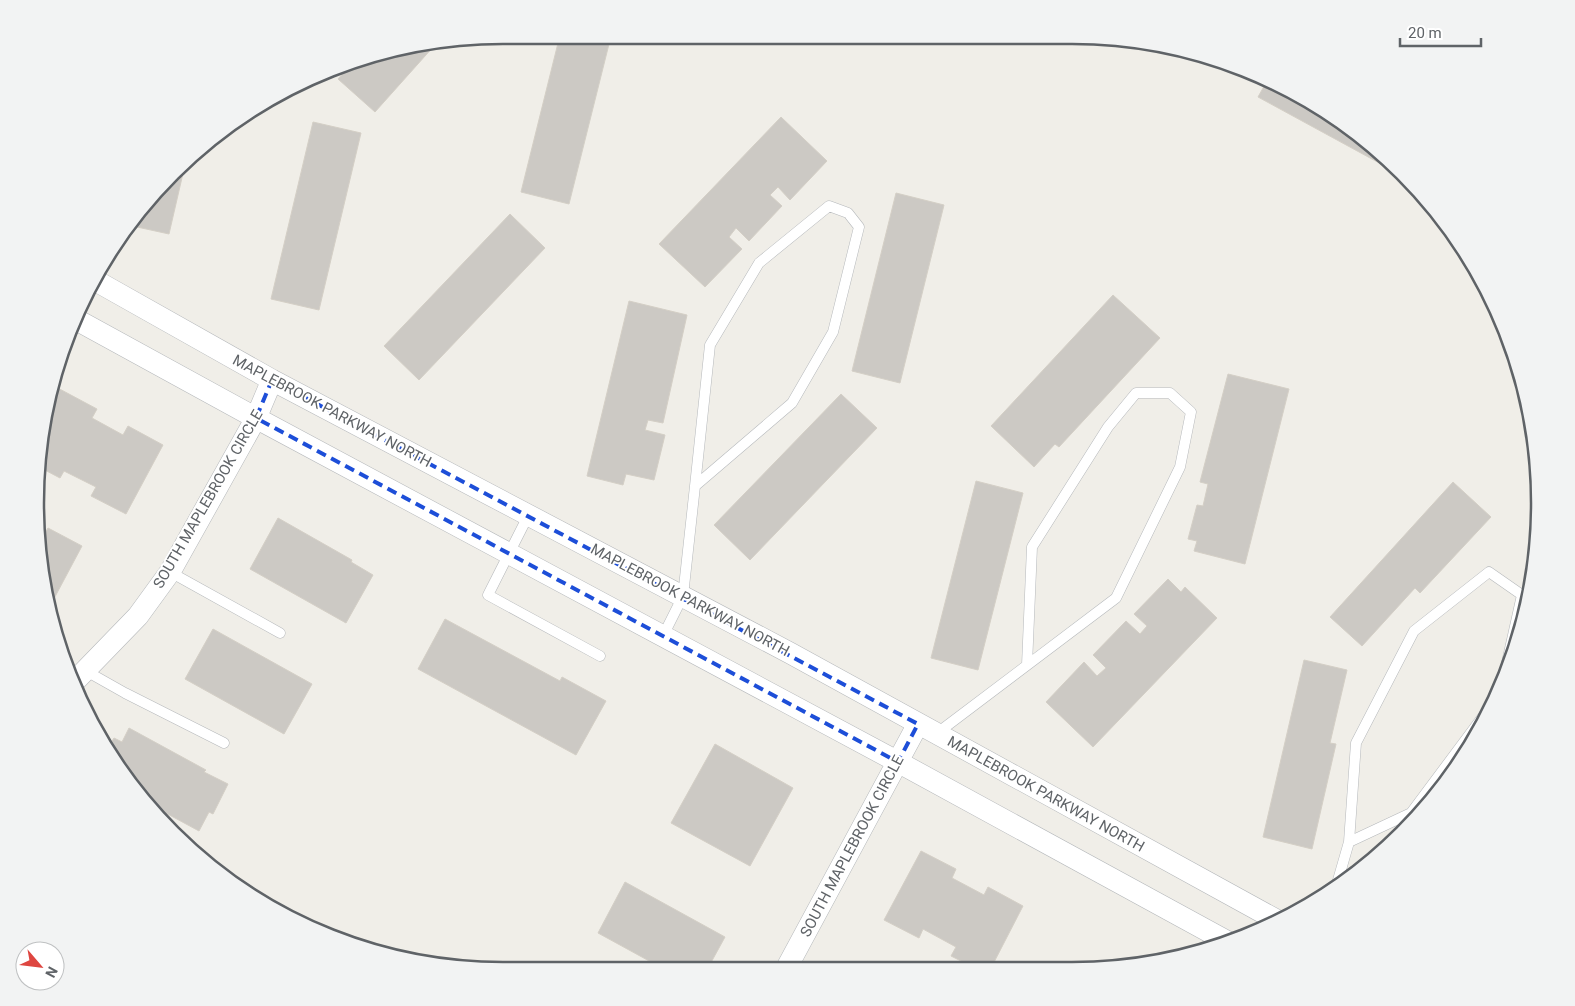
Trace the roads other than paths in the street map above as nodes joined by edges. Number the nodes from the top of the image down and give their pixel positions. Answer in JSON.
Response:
{"nodes":[{"id":1,"x":100,"y":283,"type":"edge"},
{"id":2,"x":81,"y":322,"type":"edge"},
{"id":3,"x":272,"y":380,"type":"junction"},
{"id":4,"x":256,"y":418,"type":"junction"},
{"id":5,"x":695,"y":486,"type":"junction"},
{"id":6,"x":528,"y":516,"type":"junction"},
{"id":7,"x":508,"y":553,"type":"junction"},
{"id":8,"x":170,"y":572,"type":"junction"},
{"id":9,"x":1522,"y":595,"type":"edge"},
{"id":10,"x":683,"y":596,"type":"junction"},
{"id":11,"x":280,"y":633,"type":"dead end"},
{"id":12,"x":663,"y":636,"type":"junction"},
{"id":13,"x":600,"y":656,"type":"dead end"},
{"id":14,"x":1027,"y":665,"type":"junction"},
{"id":15,"x":79,"y":674,"type":"edge"},
{"id":16,"x":927,"y":729,"type":"junction"},
{"id":17,"x":1466,"y":739,"type":"edge"},
{"id":18,"x":224,"y":743,"type":"dead end"},
{"id":19,"x":898,"y":762,"type":"junction"},
{"id":20,"x":1413,"y":811,"type":"edge"},
{"id":21,"x":1410,"y":813,"type":"edge"},
{"id":22,"x":1349,"y":842,"type":"junction"},
{"id":23,"x":1339,"y":876,"type":"edge"},
{"id":24,"x":1271,"y":917,"type":"edge"},
{"id":25,"x":1220,"y":938,"type":"edge"},
{"id":26,"x":790,"y":962,"type":"edge"}],
"edges":[{"from":1,"to":3,"type":"street","name":"MAPLEBROOK PARKWAY NORTH"},
{"from":2,"to":4,"type":"street"},
{"from":3,"to":4,"type":"street","name":"SOUTH MAPLEBROOK CIRCLE"},
{"from":3,"to":6,"type":"street","name":"MAPLEBROOK PARKWAY NORTH"},
{"from":4,"to":7,"type":"street"},
{"from":4,"to":8,"type":"street","name":"SOUTH MAPLEBROOK CIRCLE"},
{"from":5,"to":5,"type":"lane"},
{"from":5,"to":10,"type":"lane"},
{"from":6,"to":7,"type":"lane"},
{"from":6,"to":10,"type":"street","name":"MAPLEBROOK PARKWAY NORTH"},
{"from":7,"to":12,"type":"street"},
{"from":7,"to":13,"type":"lane"},
{"from":8,"to":11,"type":"lane"},
{"from":8,"to":15,"type":"street","name":"SOUTH MAPLEBROOK CIRCLE"},
{"from":9,"to":22,"type":"lane"},
{"from":10,"to":12,"type":"lane"},
{"from":10,"to":16,"type":"street","name":"MAPLEBROOK PARKWAY NORTH"},
{"from":12,"to":19,"type":"street"},
{"from":14,"to":14,"type":"lane"},
{"from":14,"to":16,"type":"lane"},
{"from":15,"to":18,"type":"lane"},
{"from":16,"to":19,"type":"street","name":"SOUTH MAPLEBROOK CIRCLE"},
{"from":16,"to":24,"type":"street","name":"MAPLEBROOK PARKWAY NORTH"},
{"from":17,"to":20,"type":"lane"},
{"from":19,"to":25,"type":"street"},
{"from":19,"to":26,"type":"street","name":"SOUTH MAPLEBROOK CIRCLE"},
{"from":21,"to":22,"type":"lane"},
{"from":22,"to":23,"type":"lane"}]}
